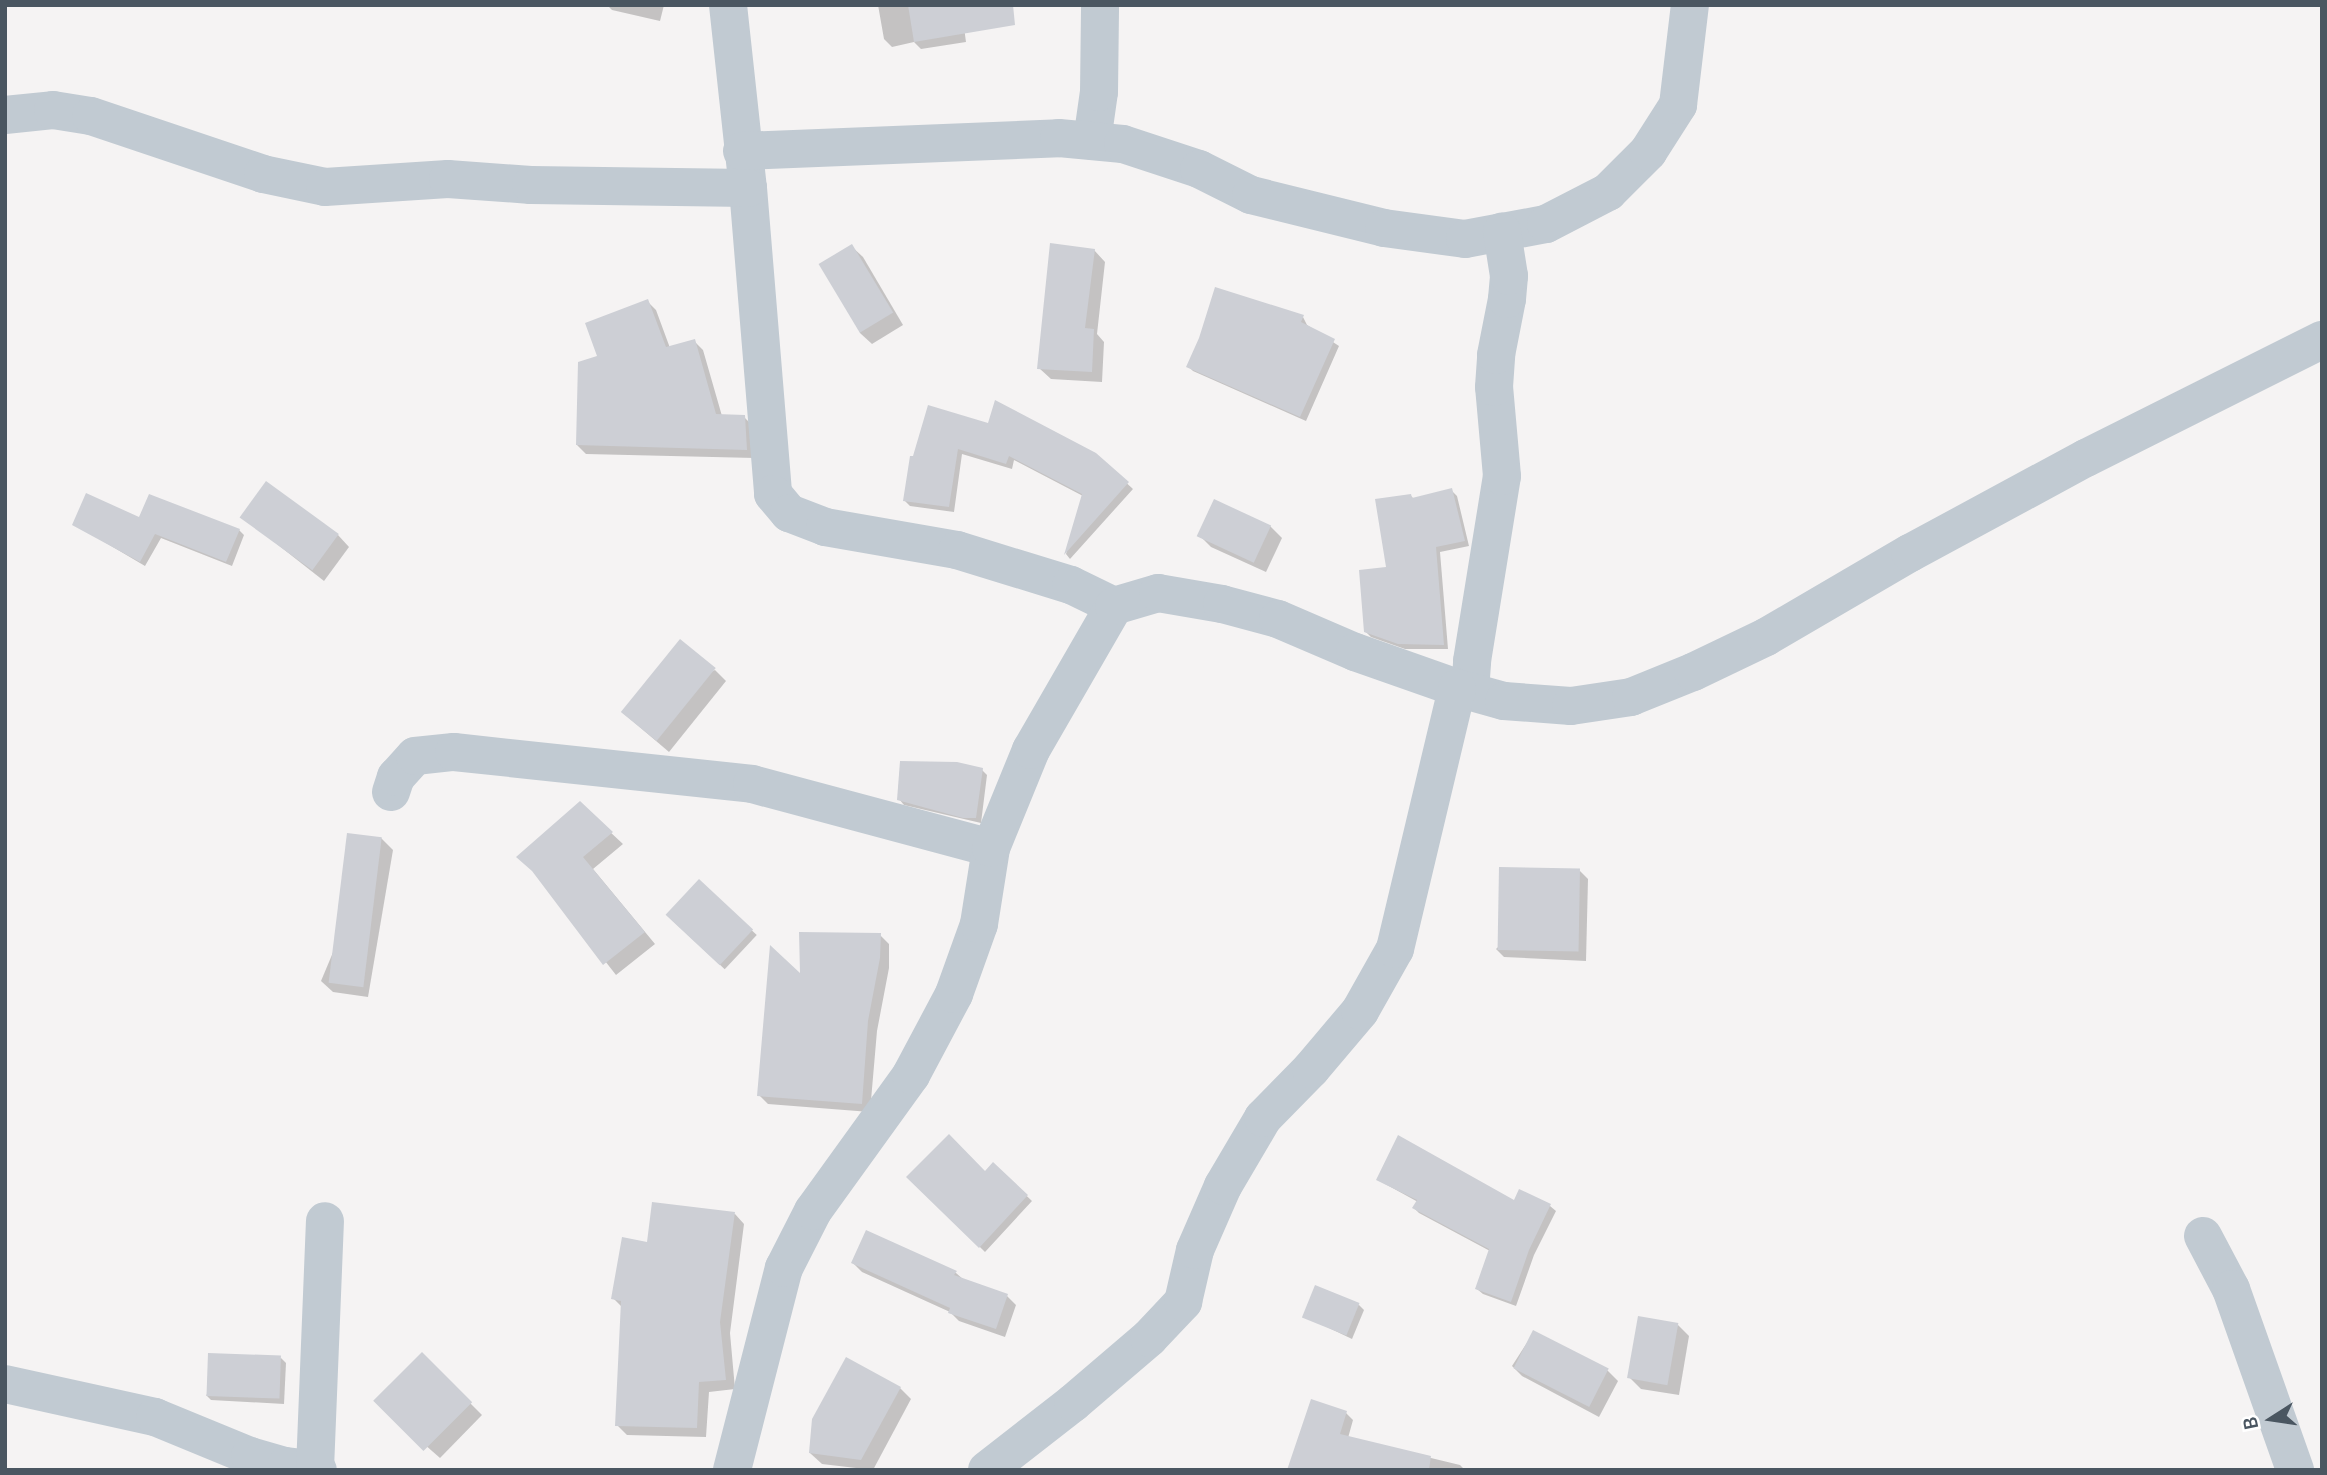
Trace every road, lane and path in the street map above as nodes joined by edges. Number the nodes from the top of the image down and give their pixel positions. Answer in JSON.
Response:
{"nodes":[{"id":1,"x":728,"y":5,"type":"edge"},
{"id":2,"x":1100,"y":5,"type":"edge"},
{"id":3,"x":1690,"y":5,"type":"edge"},
{"id":4,"x":5,"y":115,"type":"edge"},
{"id":5,"x":1092,"y":141,"type":"junction"},
{"id":6,"x":742,"y":151,"type":"junction"},
{"id":7,"x":748,"y":188,"type":"junction"},
{"id":8,"x":1502,"y":232,"type":"junction"},
{"id":9,"x":2322,"y":340,"type":"edge"},
{"id":10,"x":1114,"y":606,"type":"junction"},
{"id":11,"x":1464,"y":690,"type":"junction"},
{"id":12,"x":391,"y":792,"type":"dead end"},
{"id":13,"x":992,"y":848,"type":"junction"},
{"id":14,"x":325,"y":1221,"type":"dead end"},
{"id":15,"x":2203,"y":1236,"type":"dead end"},
{"id":16,"x":5,"y":1384,"type":"edge"},
{"id":17,"x":734,"y":1469,"type":"edge"},
{"id":18,"x":317,"y":1470,"type":"edge"},
{"id":19,"x":987,"y":1470,"type":"edge"},
{"id":20,"x":2295,"y":1470,"type":"edge"}],
"edges":[{"from":1,"to":6,"type":"street"},
{"from":2,"to":5,"type":"street"},
{"from":3,"to":8,"type":"street"},
{"from":4,"to":7,"type":"street"},
{"from":5,"to":6,"type":"street"},
{"from":5,"to":8,"type":"street"},
{"from":6,"to":7,"type":"street"},
{"from":7,"to":10,"type":"street"},
{"from":8,"to":11,"type":"street"},
{"from":9,"to":11,"type":"street"},
{"from":10,"to":11,"type":"street"},
{"from":10,"to":13,"type":"street"},
{"from":11,"to":19,"type":"street"},
{"from":12,"to":13,"type":"street"},
{"from":13,"to":17,"type":"street"},
{"from":14,"to":18,"type":"street"},
{"from":15,"to":20,"type":"street"},
{"from":16,"to":18,"type":"street"}]}
